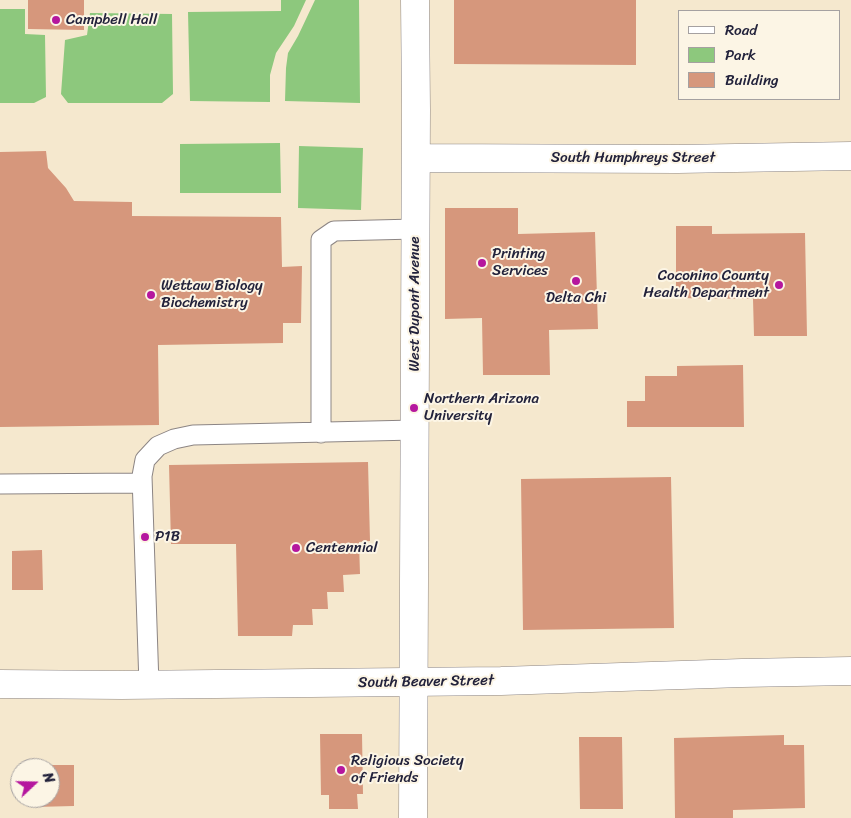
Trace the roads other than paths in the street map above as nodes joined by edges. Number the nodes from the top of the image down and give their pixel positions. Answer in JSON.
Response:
{"nodes":[{"id":1,"x":415,"y":0,"type":"edge"},
{"id":2,"x":851,"y":156,"type":"edge"},
{"id":3,"x":416,"y":158,"type":"junction"},
{"id":4,"x":415,"y":229,"type":"junction"},
{"id":5,"x":415,"y":430,"type":"junction"},
{"id":6,"x":321,"y":433,"type":"junction"},
{"id":7,"x":142,"y":482,"type":"junction"},
{"id":8,"x":0,"y":484,"type":"edge"},
{"id":9,"x":851,"y":671,"type":"edge"},
{"id":10,"x":414,"y":683,"type":"junction"},
{"id":11,"x":0,"y":684,"type":"edge"},
{"id":12,"x":149,"y":685,"type":"junction"},
{"id":13,"x":414,"y":818,"type":"edge"}],
"edges":[{"from":1,"to":3,"type":"street","name":"West Dupont Avenue"},
{"from":2,"to":3,"type":"street","name":"South Humphreys Street"},
{"from":3,"to":4,"type":"street","name":"West Dupont Avenue"},
{"from":4,"to":5,"type":"street","name":"West Dupont Avenue"},
{"from":4,"to":6,"type":"lane"},
{"from":5,"to":6,"type":"lane"},
{"from":5,"to":10,"type":"street","name":"West Dupont Avenue"},
{"from":6,"to":7,"type":"lane"},
{"from":7,"to":8,"type":"lane"},
{"from":7,"to":12,"type":"lane"},
{"from":9,"to":10,"type":"street","name":"South Beaver Street"},
{"from":10,"to":12,"type":"street","name":"South Beaver Street"},
{"from":10,"to":13,"type":"street","name":"West Dupont Avenue"},
{"from":11,"to":12,"type":"street","name":"South Beaver Street"}]}
